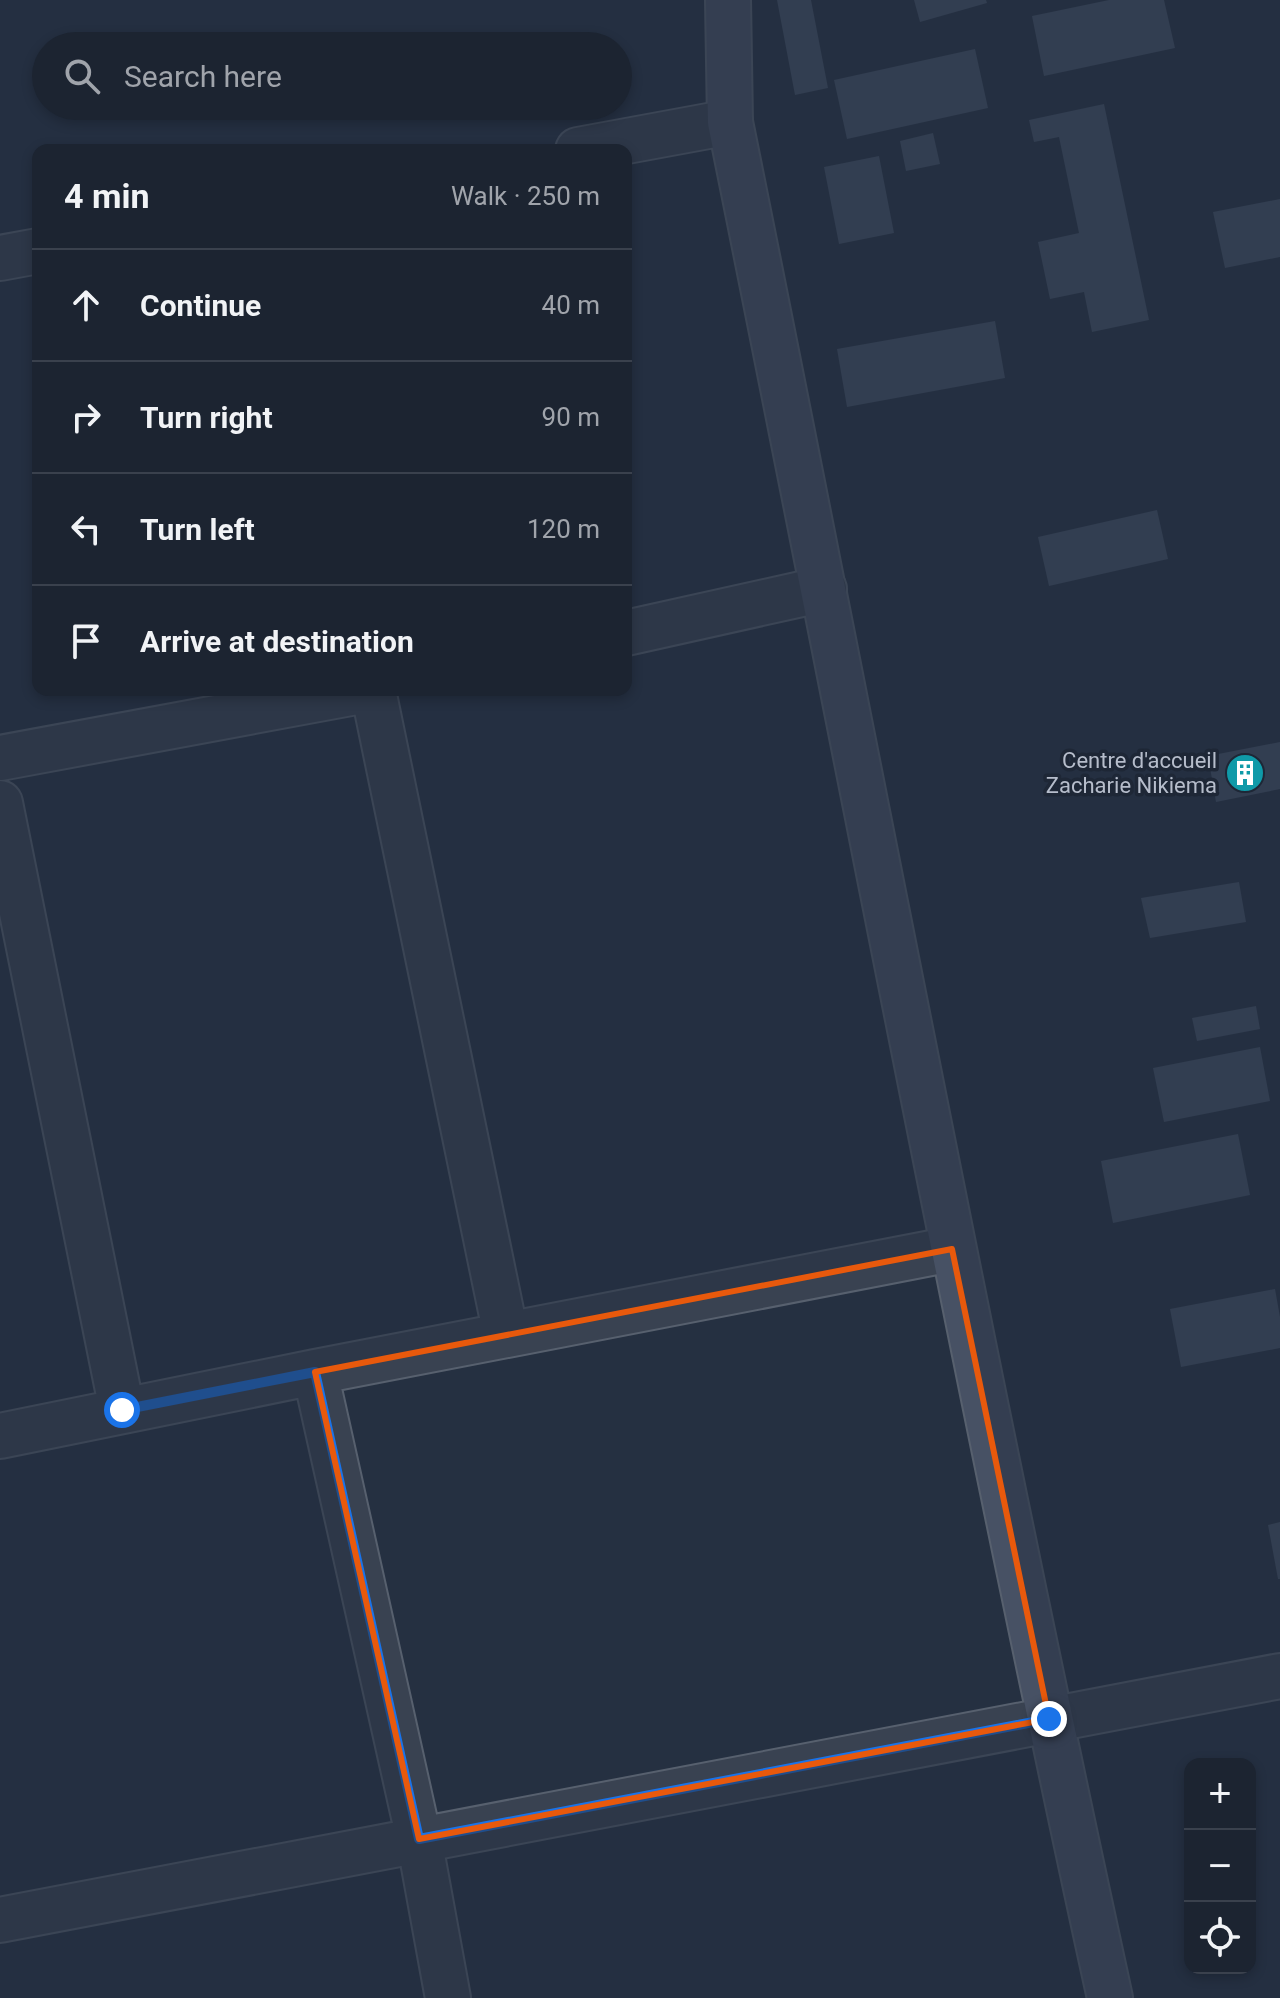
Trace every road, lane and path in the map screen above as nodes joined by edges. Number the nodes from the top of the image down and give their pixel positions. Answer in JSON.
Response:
{"nodes":[{"id":1,"x":728,"y":0,"type":"edge"},
{"id":2,"x":730,"y":122,"type":"junction"},
{"id":3,"x":611,"y":144,"type":"edge"},
{"id":4,"x":32,"y":252,"type":"edge"},
{"id":5,"x":0,"y":258,"type":"edge"},
{"id":6,"x":824,"y":589,"type":"junction"},
{"id":7,"x":632,"y":632,"type":"edge"},
{"id":8,"x":337,"y":696,"type":"edge"},
{"id":9,"x":371,"y":696,"type":"edge"},
{"id":10,"x":0,"y":758,"type":"edge"},
{"id":11,"x":0,"y":803,"type":"edge"},
{"id":12,"x":952,"y":1249,"type":"junction"},
{"id":13,"x":506,"y":1335,"type":"junction"},
{"id":14,"x":315,"y":1372,"type":"junction"},
{"id":15,"x":122,"y":1410,"type":"junction"},
{"id":16,"x":0,"y":1436,"type":"edge"},
{"id":17,"x":1280,"y":1676,"type":"edge"},
{"id":18,"x":1049,"y":1719,"type":"junction"},
{"id":19,"x":419,"y":1839,"type":"junction"},
{"id":20,"x":0,"y":1920,"type":"edge"},
{"id":21,"x":448,"y":1998,"type":"edge"},
{"id":22,"x":1110,"y":1998,"type":"edge"}],
"edges":[{"from":1,"to":2,"type":"street"},
{"from":2,"to":3,"type":"street"},
{"from":2,"to":6,"type":"street"},
{"from":4,"to":5,"type":"street"},
{"from":6,"to":7,"type":"street"},
{"from":6,"to":12,"type":"street"},
{"from":8,"to":10,"type":"street"},
{"from":9,"to":13,"type":"street"},
{"from":11,"to":15,"type":"street"},
{"from":12,"to":13,"type":"street"},
{"from":12,"to":18,"type":"street"},
{"from":13,"to":14,"type":"street"},
{"from":14,"to":15,"type":"street"},
{"from":14,"to":19,"type":"street"},
{"from":15,"to":16,"type":"street"},
{"from":17,"to":18,"type":"street"},
{"from":18,"to":19,"type":"street"},
{"from":18,"to":22,"type":"street"},
{"from":19,"to":20,"type":"street"},
{"from":19,"to":21,"type":"street"}]}
